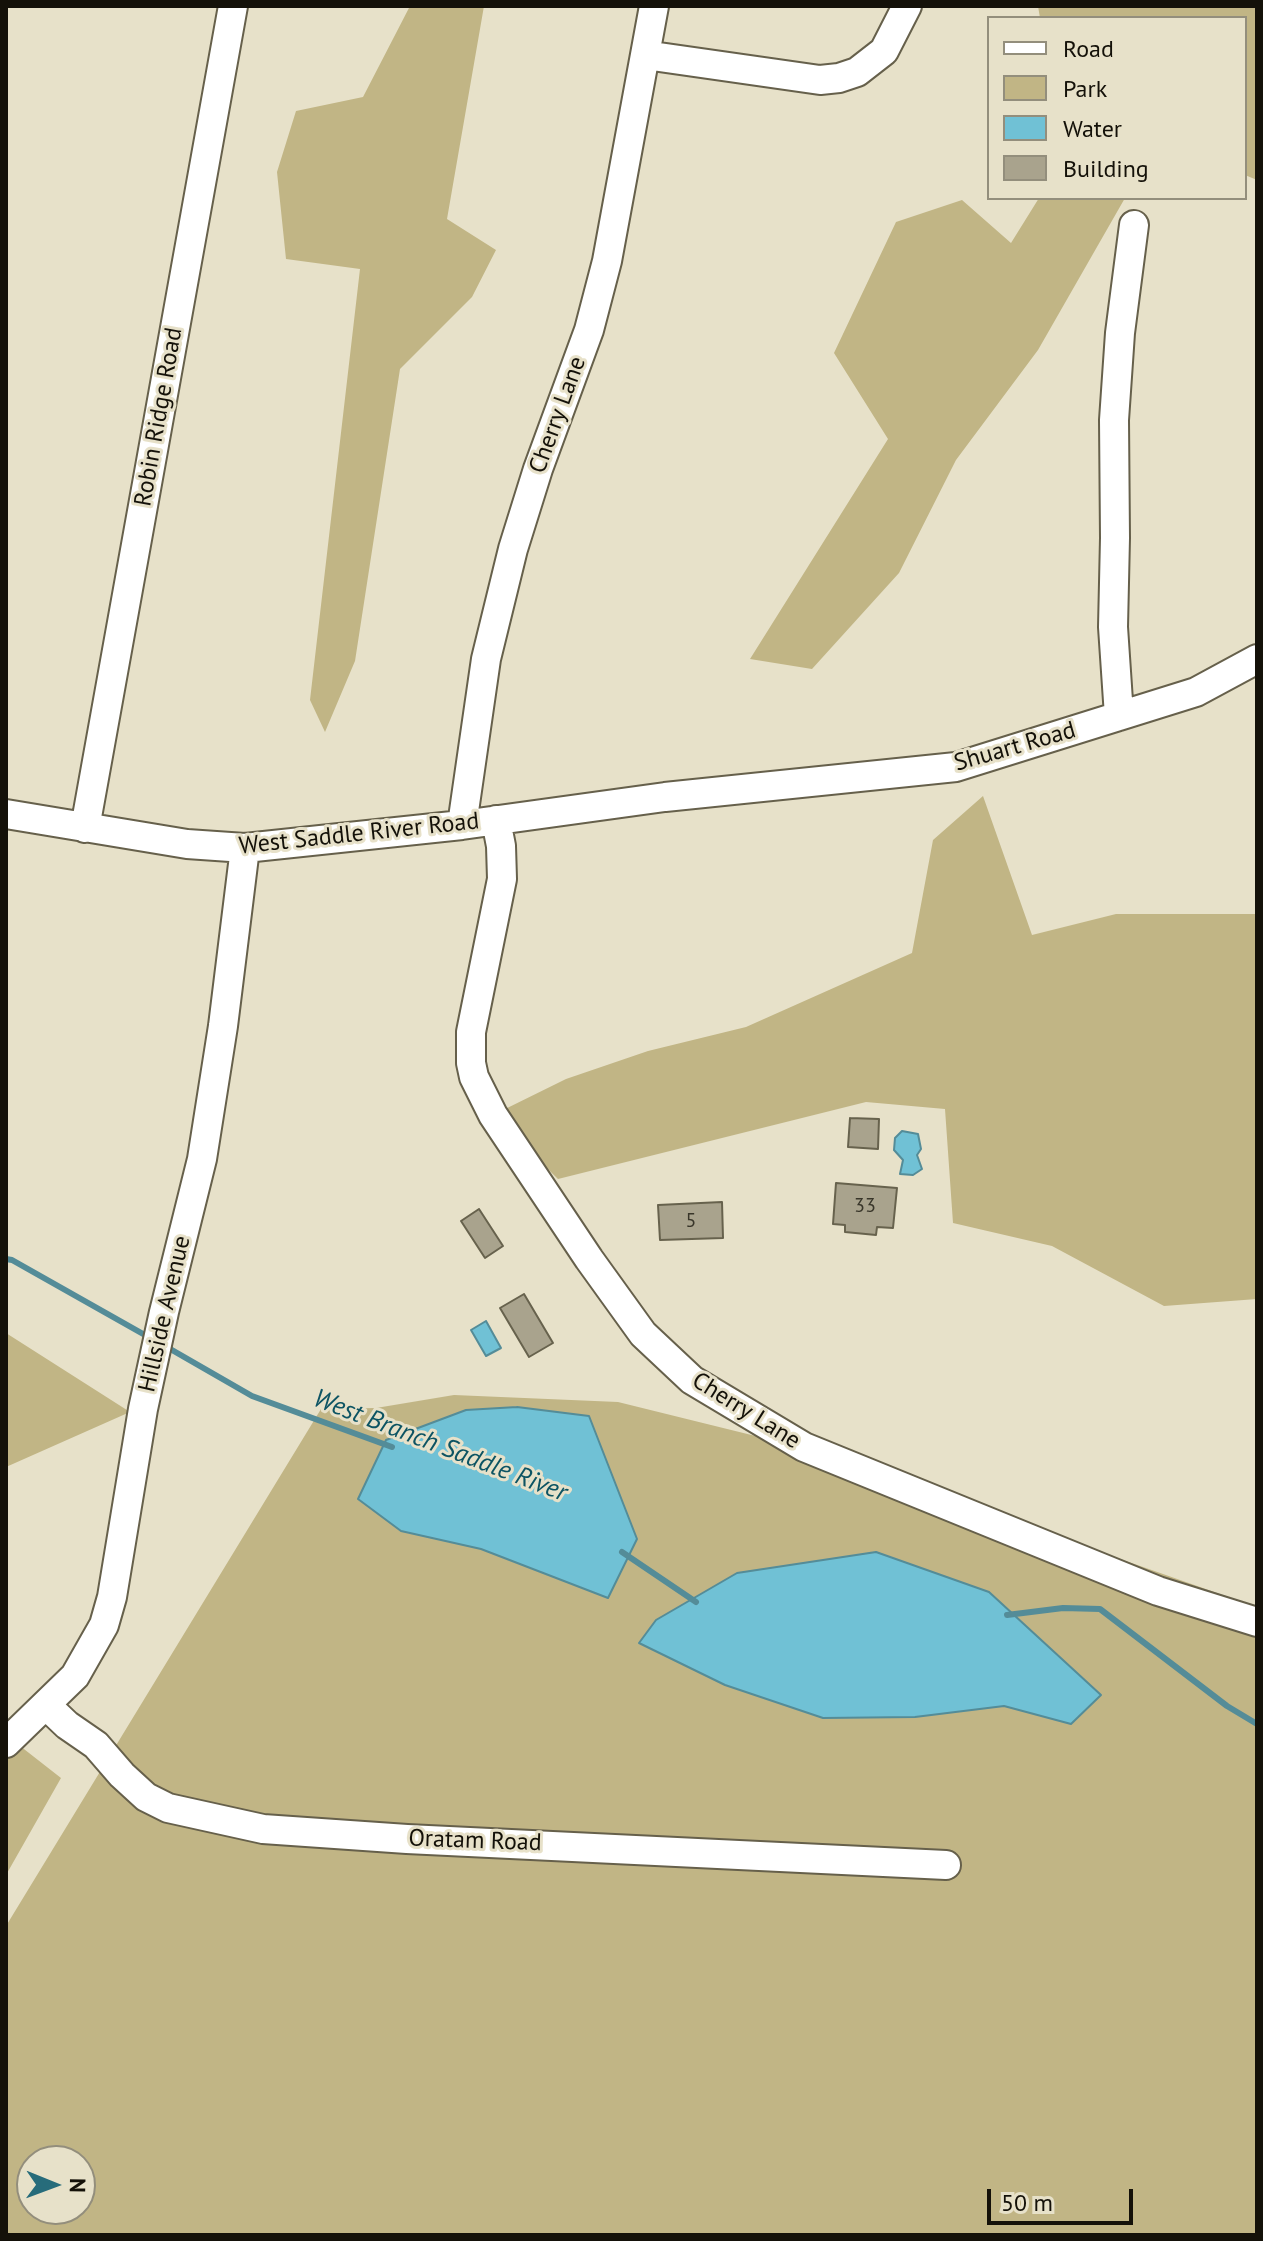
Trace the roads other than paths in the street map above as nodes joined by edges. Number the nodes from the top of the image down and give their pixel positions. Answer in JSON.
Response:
{"nodes":[{"id":1,"x":233,"y":6,"type":"edge"},
{"id":2,"x":654,"y":6,"type":"edge"},
{"id":3,"x":907,"y":6,"type":"edge"},
{"id":4,"x":645,"y":55,"type":"junction"},
{"id":5,"x":1134,"y":225,"type":"dead end"},
{"id":6,"x":1257,"y":659,"type":"edge"},
{"id":7,"x":1119,"y":716,"type":"junction"},
{"id":8,"x":665,"y":797,"type":"joint"},
{"id":9,"x":6,"y":814,"type":"edge"},
{"id":10,"x":496,"y":820,"type":"junction"},
{"id":11,"x":462,"y":825,"type":"junction"},
{"id":12,"x":85,"y":828,"type":"junction"},
{"id":13,"x":245,"y":848,"type":"junction"},
{"id":14,"x":1257,"y":1622,"type":"edge"},
{"id":15,"x":46,"y":1705,"type":"junction"},
{"id":16,"x":6,"y":1743,"type":"edge"},
{"id":17,"x":946,"y":1865,"type":"dead end"}],
"edges":[{"from":1,"to":12,"type":"street","name":"Robin Ridge Road"},
{"from":2,"to":4,"type":"street","name":"Cherry Lane"},
{"from":3,"to":4,"type":"street"},
{"from":4,"to":11,"type":"street","name":"Cherry Lane"},
{"from":5,"to":7,"type":"street"},
{"from":6,"to":7,"type":"street","name":"Shuart Road"},
{"from":7,"to":8,"type":"street","name":"Shuart Road"},
{"from":8,"to":10,"type":"street","name":"West Saddle River Road"},
{"from":9,"to":12,"type":"street","name":"West Saddle River Road"},
{"from":10,"to":11,"type":"street","name":"West Saddle River Road"},
{"from":10,"to":14,"type":"street","name":"Cherry Lane"},
{"from":11,"to":13,"type":"street","name":"West Saddle River Road"},
{"from":12,"to":13,"type":"street","name":"West Saddle River Road"},
{"from":13,"to":15,"type":"street","name":"Hillside Avenue"},
{"from":15,"to":16,"type":"street","name":"Hillside Avenue"},
{"from":15,"to":17,"type":"street","name":"Oratam Road"}]}
